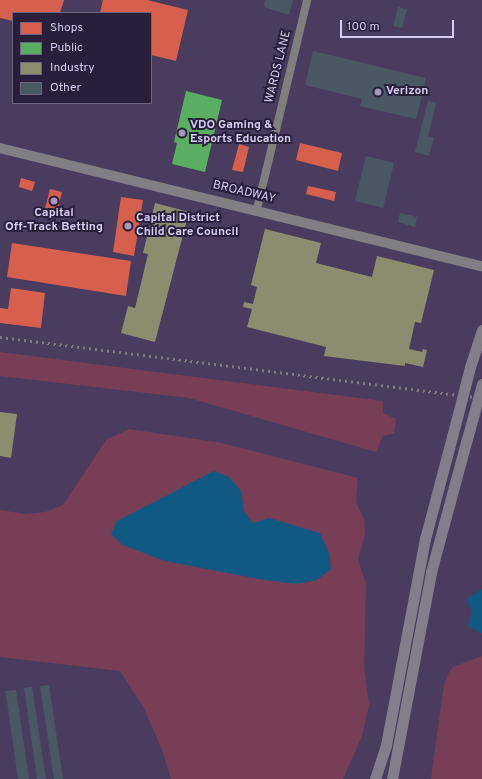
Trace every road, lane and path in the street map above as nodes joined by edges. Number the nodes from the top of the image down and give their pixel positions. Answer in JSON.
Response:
{"nodes":[{"id":1,"x":308,"y":0,"type":"edge"},
{"id":2,"x":0,"y":148,"type":"edge"},
{"id":3,"x":257,"y":209,"type":"junction"},
{"id":4,"x":482,"y":266,"type":"edge"},
{"id":5,"x":482,"y":330,"type":"edge"},
{"id":6,"x":482,"y":384,"type":"edge"},
{"id":7,"x":401,"y":694,"type":"junction"},
{"id":8,"x":375,"y":779,"type":"edge"},
{"id":9,"x":384,"y":779,"type":"edge"},
{"id":10,"x":392,"y":779,"type":"edge"},
{"id":11,"x":397,"y":779,"type":"edge"}],
"edges":[{"from":1,"to":3,"type":"street","name":"WARDS LANE"},
{"from":2,"to":3,"type":"main road","name":"BROADWAY"},
{"from":3,"to":4,"type":"main road","name":"BROADWAY"},
{"from":5,"to":7,"type":"highway","bridge":true},
{"from":6,"to":7,"type":"highway","bridge":true},
{"from":7,"to":8,"type":"highway"},
{"from":7,"to":9,"type":"highway"},
{"from":7,"to":10,"type":"highway"},
{"from":7,"to":11,"type":"highway"}]}
